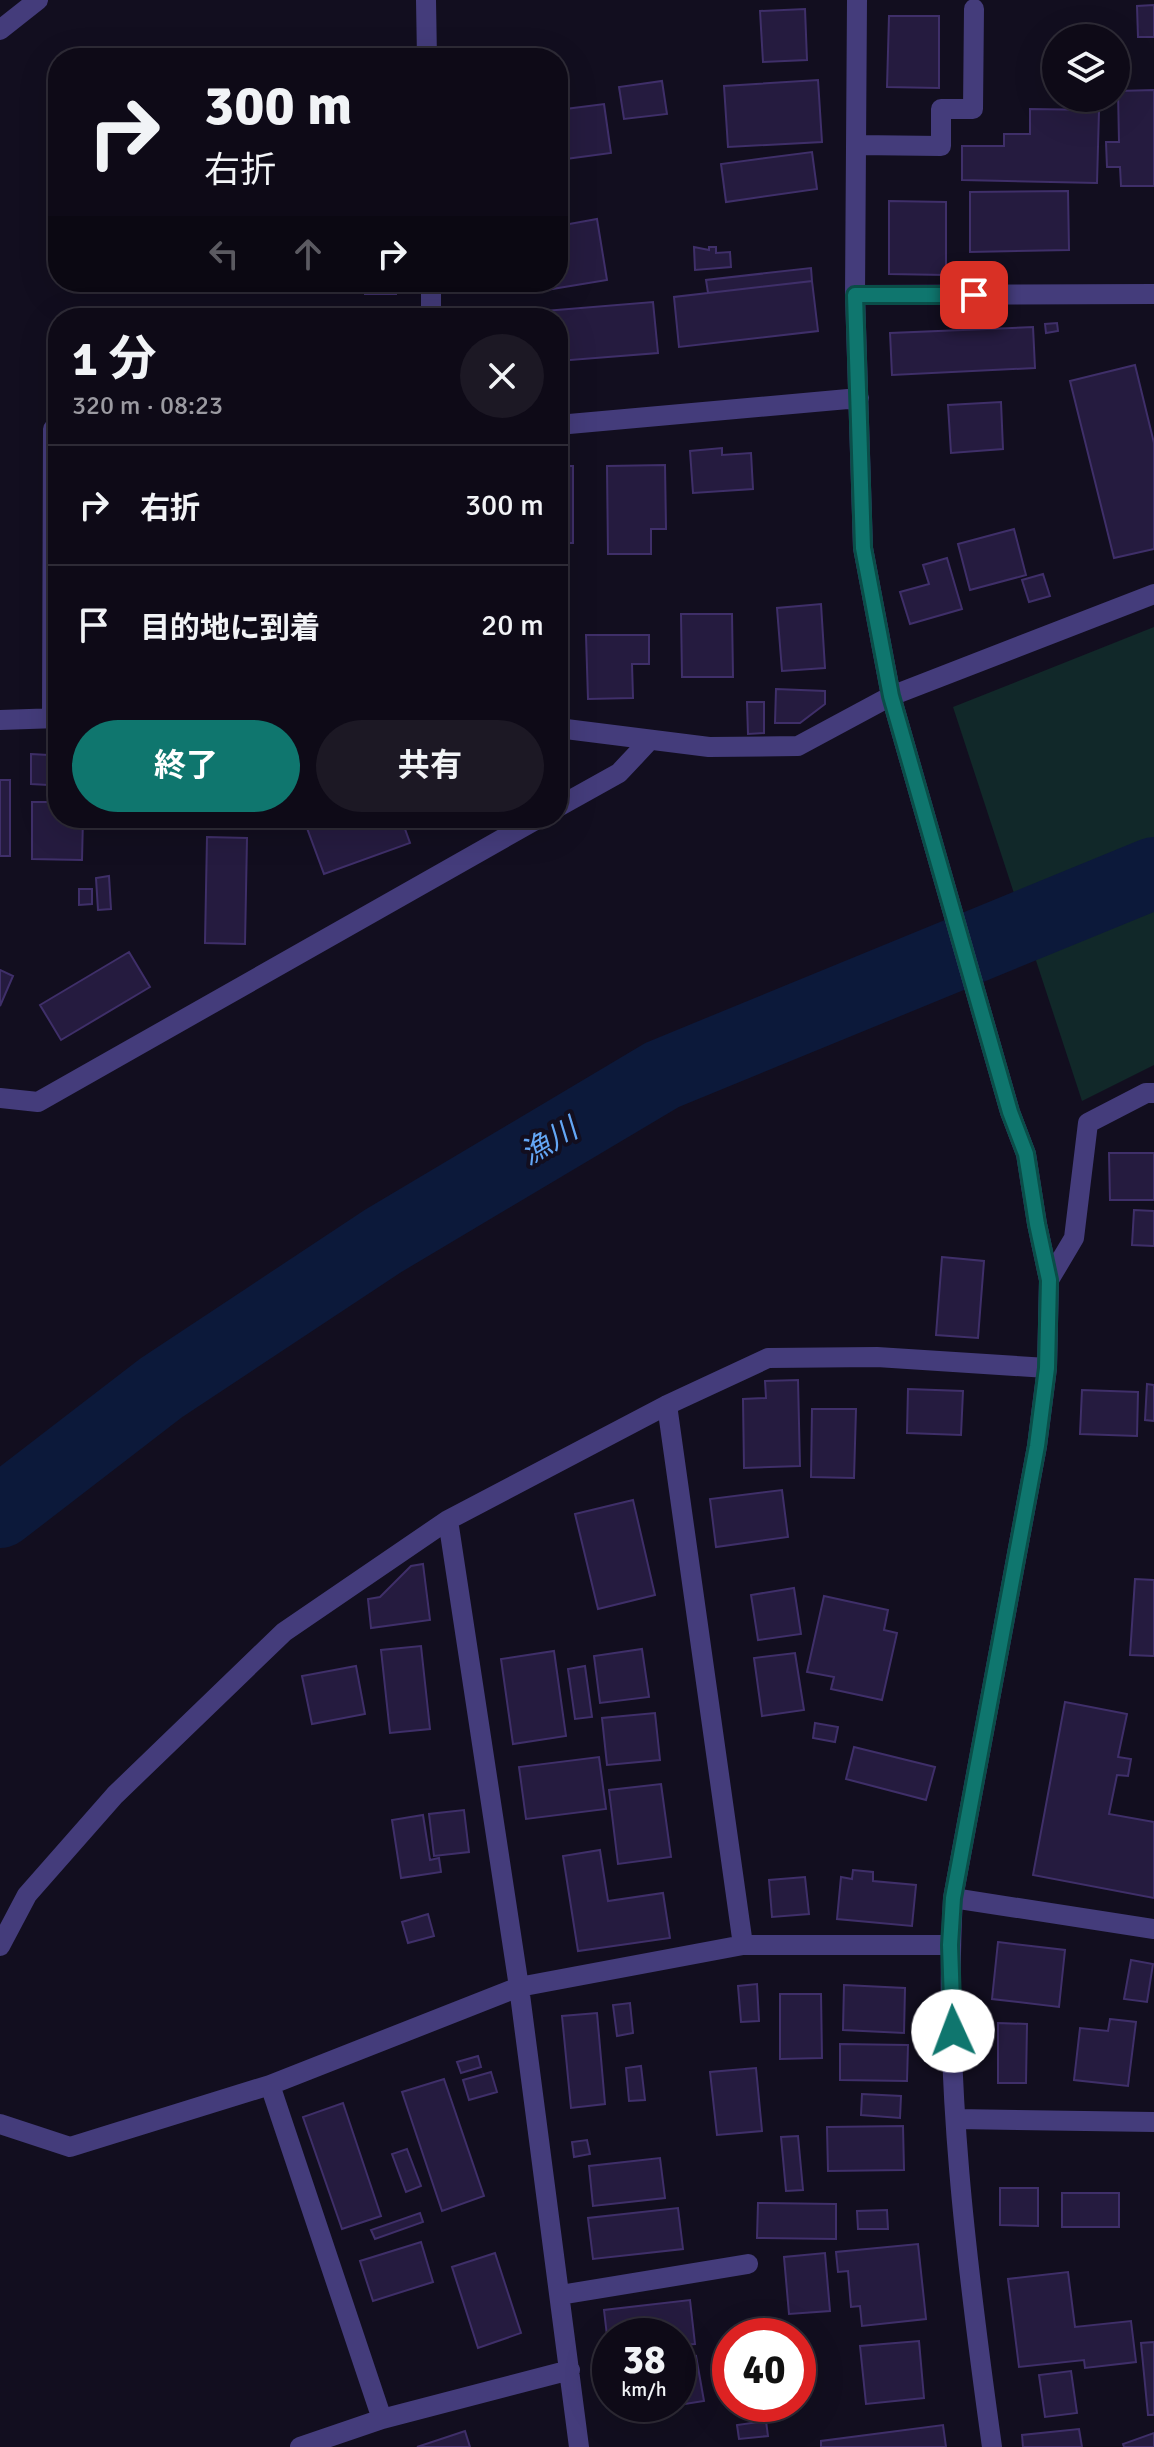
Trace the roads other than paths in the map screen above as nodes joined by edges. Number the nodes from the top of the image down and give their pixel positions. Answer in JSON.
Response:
{"nodes":[{"id":1,"x":38,"y":0,"type":"edge"},
{"id":2,"x":426,"y":0,"type":"edge"},
{"id":3,"x":857,"y":0,"type":"edge"},
{"id":4,"x":974,"y":9,"type":"dead end"},
{"id":5,"x":0,"y":30,"type":"edge"},
{"id":6,"x":427,"y":48,"type":"edge"},
{"id":7,"x":857,"y":145,"type":"junction"},
{"id":8,"x":1154,"y":294,"type":"edge"},
{"id":9,"x":855,"y":295,"type":"junction"},
{"id":10,"x":859,"y":398,"type":"junction"},
{"id":11,"x":568,"y":424,"type":"edge"},
{"id":12,"x":1154,"y":594,"type":"edge"},
{"id":13,"x":891,"y":696,"type":"junction"},
{"id":14,"x":48,"y":718,"type":"edge"},
{"id":15,"x":0,"y":720,"type":"edge"},
{"id":16,"x":568,"y":729,"type":"edge"},
{"id":17,"x":649,"y":741,"type":"junction"},
{"id":18,"x":568,"y":801,"type":"edge"},
{"id":19,"x":521,"y":828,"type":"edge"},
{"id":20,"x":1154,"y":1093,"type":"edge"},
{"id":21,"x":0,"y":1098,"type":"edge"},
{"id":22,"x":1049,"y":1280,"type":"junction"},
{"id":23,"x":1047,"y":1368,"type":"junction"},
{"id":24,"x":667,"y":1405,"type":"junction"},
{"id":25,"x":448,"y":1520,"type":"junction"},
{"id":26,"x":953,"y":1898,"type":"junction"},
{"id":27,"x":1154,"y":1929,"type":"edge"},
{"id":28,"x":743,"y":1945,"type":"junction"},
{"id":29,"x":950,"y":1945,"type":"junction"},
{"id":30,"x":0,"y":1946,"type":"edge"},
{"id":31,"x":519,"y":1987,"type":"junction"},
{"id":32,"x":270,"y":2085,"type":"junction"},
{"id":33,"x":956,"y":2119,"type":"junction"},
{"id":34,"x":1154,"y":2122,"type":"edge"},
{"id":35,"x":0,"y":2124,"type":"edge"},
{"id":36,"x":748,"y":2264,"type":"dead end"},
{"id":37,"x":560,"y":2295,"type":"junction"},
{"id":38,"x":570,"y":2370,"type":"junction"},
{"id":39,"x":382,"y":2419,"type":"junction"},
{"id":40,"x":300,"y":2447,"type":"edge"},
{"id":41,"x":579,"y":2447,"type":"edge"},
{"id":42,"x":992,"y":2447,"type":"edge"}],
"edges":[{"from":1,"to":5,"type":"street"},
{"from":2,"to":6,"type":"street"},
{"from":3,"to":7,"type":"street"},
{"from":4,"to":7,"type":"street"},
{"from":7,"to":9,"type":"street"},
{"from":8,"to":9,"type":"street"},
{"from":9,"to":10,"type":"street"},
{"from":10,"to":11,"type":"street"},
{"from":10,"to":13,"type":"street"},
{"from":12,"to":13,"type":"street"},
{"from":13,"to":17,"type":"street"},
{"from":13,"to":22,"type":"street"},
{"from":14,"to":15,"type":"street"},
{"from":16,"to":17,"type":"street"},
{"from":17,"to":18,"type":"street"},
{"from":19,"to":21,"type":"street"},
{"from":20,"to":22,"type":"street"},
{"from":22,"to":23,"type":"street"},
{"from":23,"to":24,"type":"street"},
{"from":23,"to":26,"type":"street"},
{"from":24,"to":25,"type":"street"},
{"from":24,"to":28,"type":"street"},
{"from":25,"to":30,"type":"street"},
{"from":25,"to":31,"type":"street"},
{"from":26,"to":27,"type":"street"},
{"from":26,"to":29,"type":"street"},
{"from":28,"to":29,"type":"street"},
{"from":28,"to":31,"type":"street"},
{"from":29,"to":33,"type":"street"},
{"from":31,"to":32,"type":"street"},
{"from":31,"to":37,"type":"street"},
{"from":32,"to":35,"type":"street"},
{"from":32,"to":39,"type":"street"},
{"from":33,"to":34,"type":"street"},
{"from":33,"to":42,"type":"street"},
{"from":36,"to":37,"type":"street"},
{"from":37,"to":38,"type":"street"},
{"from":38,"to":39,"type":"street"},
{"from":38,"to":41,"type":"street"},
{"from":39,"to":40,"type":"street"}]}
